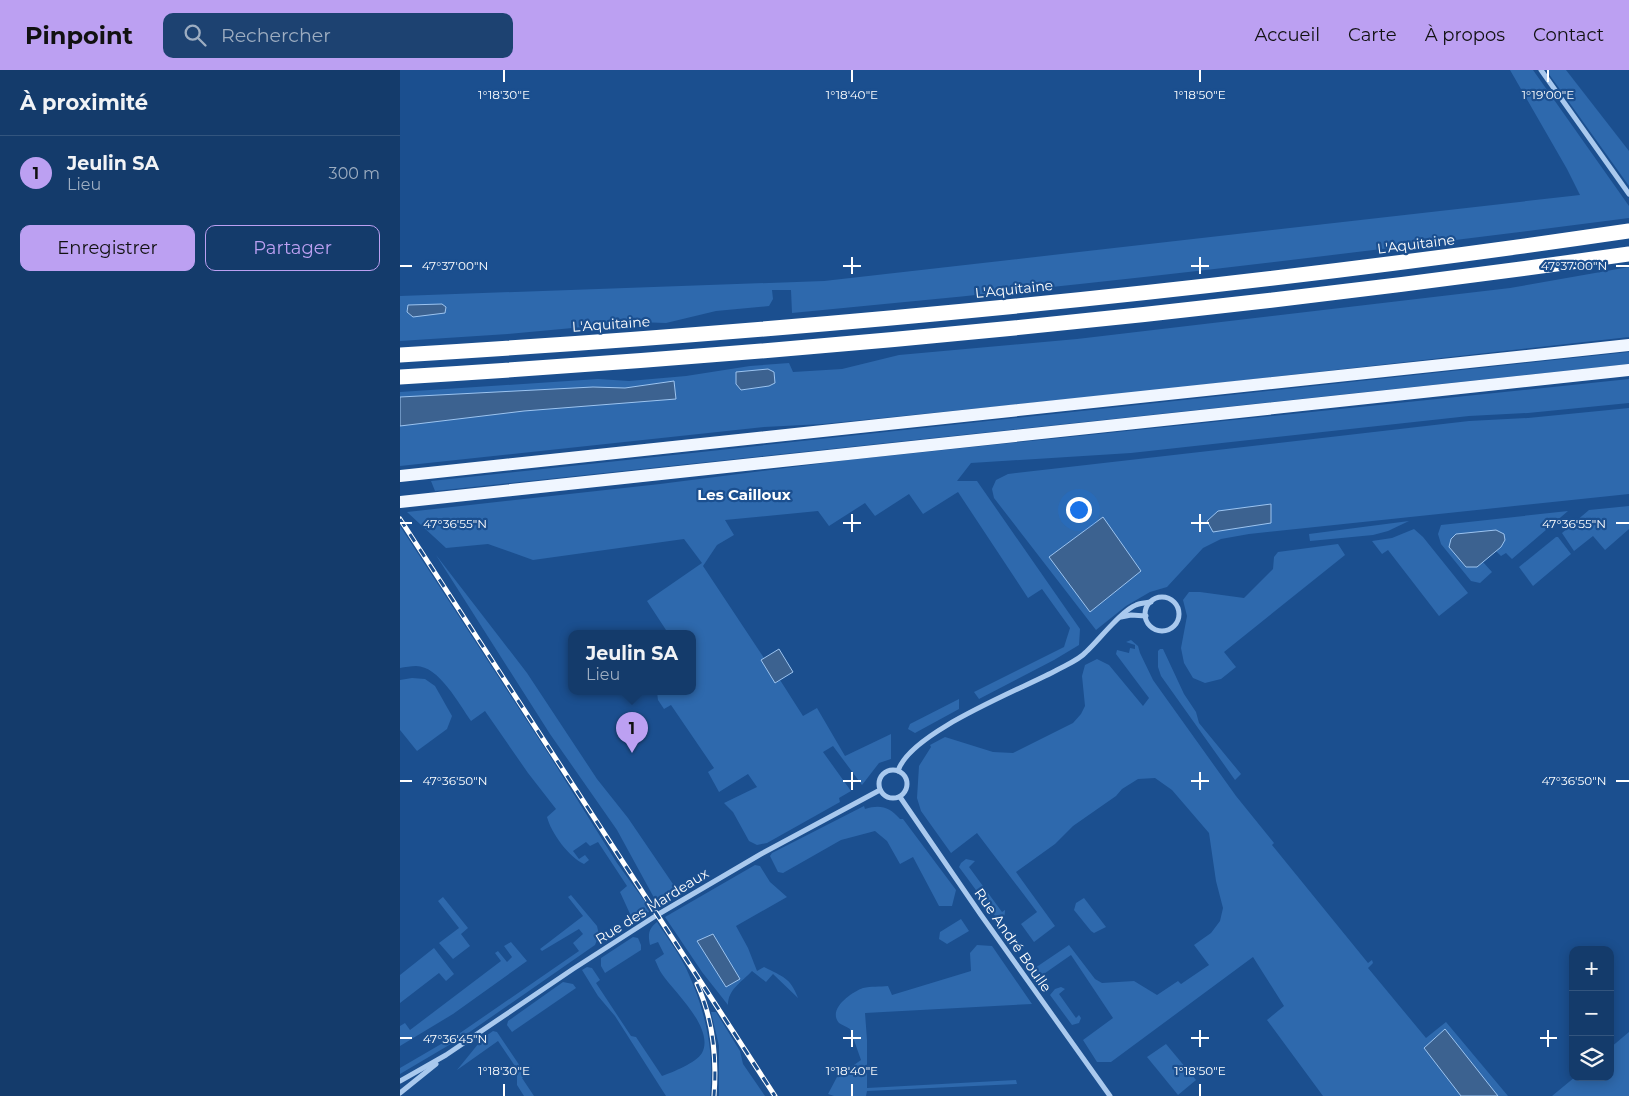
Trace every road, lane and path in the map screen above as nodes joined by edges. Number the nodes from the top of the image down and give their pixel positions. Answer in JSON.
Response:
{"nodes":[{"id":1,"x":1541,"y":70,"type":"edge"},
{"id":2,"x":1629,"y":194,"type":"edge"},
{"id":3,"x":1629,"y":231,"type":"edge"},
{"id":4,"x":1629,"y":254,"type":"edge"},
{"id":5,"x":1629,"y":345,"type":"edge"},
{"id":6,"x":400,"y":355,"type":"edge"},
{"id":7,"x":1629,"y":370,"type":"edge"},
{"id":8,"x":400,"y":377,"type":"edge"},
{"id":9,"x":400,"y":476,"type":"edge"},
{"id":10,"x":400,"y":502,"type":"edge"},
{"id":11,"x":1151,"y":602,"type":"junction"},
{"id":12,"x":1146,"y":616,"type":"junction"},
{"id":13,"x":1120,"y":618,"type":"junction"},
{"id":14,"x":898,"y":771,"type":"junction"},
{"id":15,"x":880,"y":790,"type":"junction"},
{"id":16,"x":900,"y":797,"type":"junction"},
{"id":17,"x":446,"y":1055,"type":"junction"},
{"id":18,"x":400,"y":1081,"type":"edge"},
{"id":19,"x":400,"y":1094,"type":"edge"},
{"id":20,"x":1110,"y":1096,"type":"edge"}],
"edges":[{"from":1,"to":2,"type":"street"},
{"from":3,"to":6,"type":"highway","name":"L'Aquitaine"},
{"from":4,"to":8,"type":"highway"},
{"from":5,"to":9,"type":"main road"},
{"from":7,"to":10,"type":"main road"},
{"from":11,"to":12,"type":"street"},
{"from":11,"to":12,"type":"street"},
{"from":11,"to":13,"type":"street"},
{"from":12,"to":13,"type":"street"},
{"from":13,"to":14,"type":"street"},
{"from":14,"to":15,"type":"street"},
{"from":14,"to":16,"type":"street"},
{"from":15,"to":16,"type":"street"},
{"from":15,"to":17,"type":"street","name":"Rue des Mardeaux"},
{"from":16,"to":20,"type":"street","name":"Rue André Boulle"},
{"from":17,"to":18,"type":"street","name":"Rue des Mardeaux"},
{"from":17,"to":19,"type":"street","name":"Rue des Mardeaux"}]}
